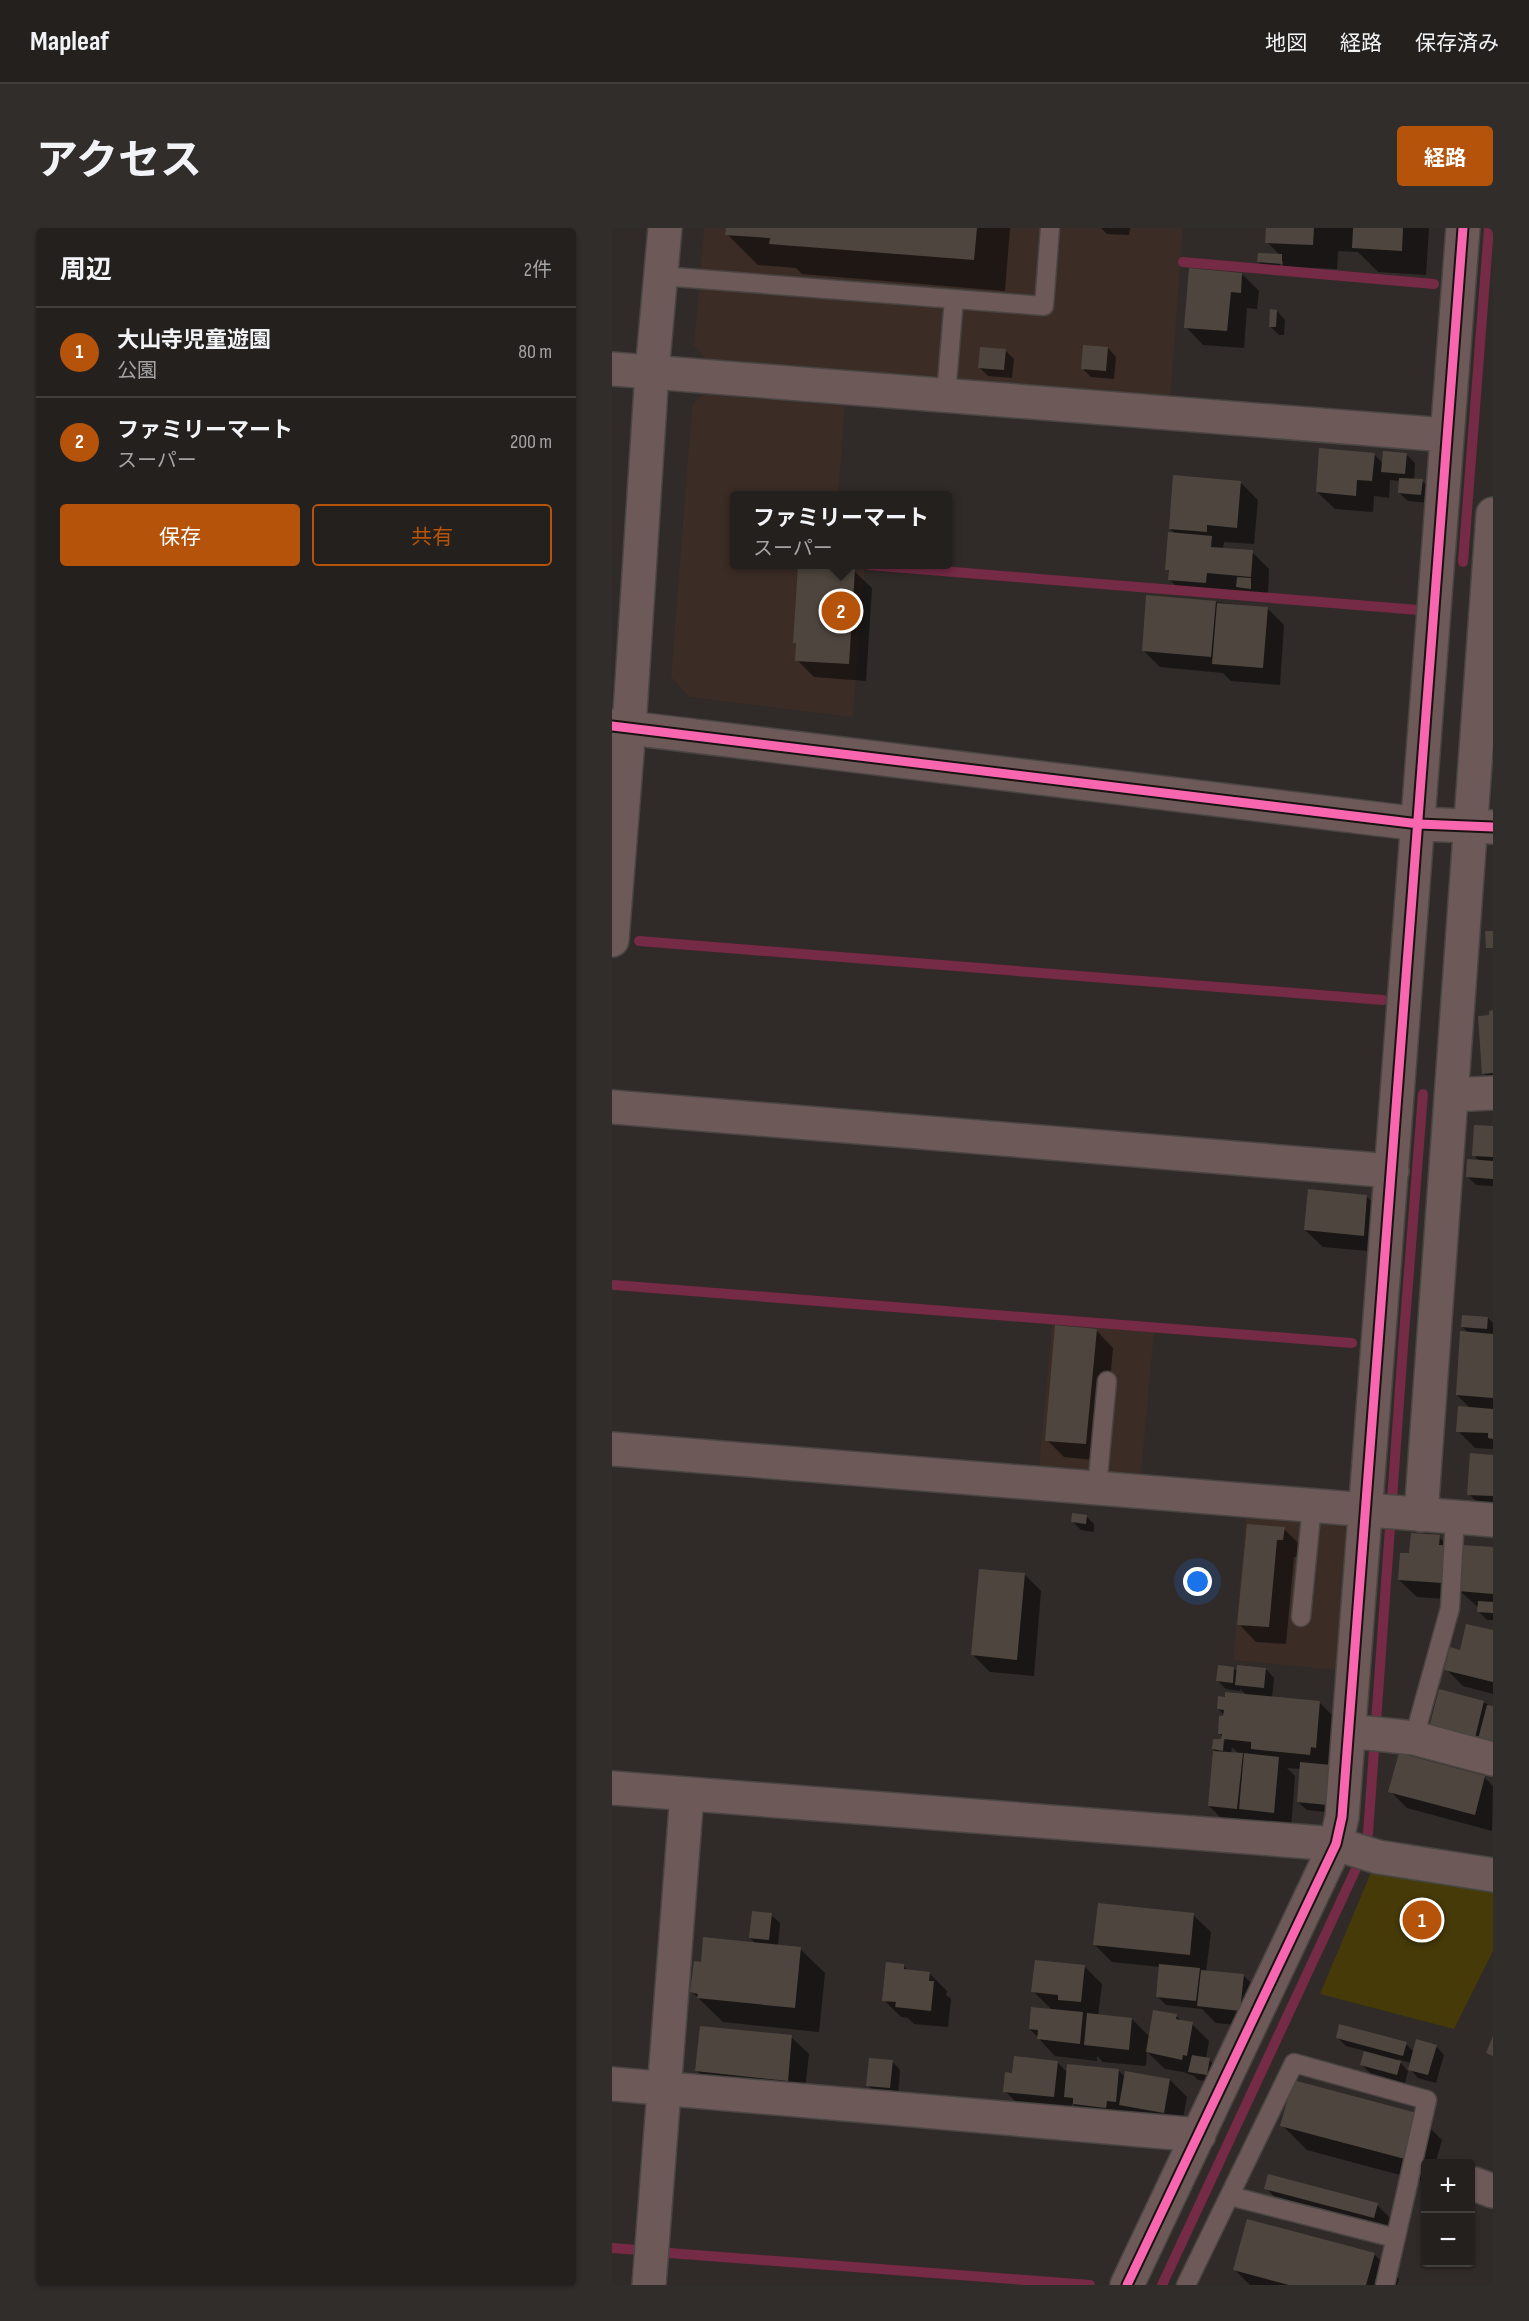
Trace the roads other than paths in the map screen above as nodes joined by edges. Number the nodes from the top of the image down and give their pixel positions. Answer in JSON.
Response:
{"nodes":[{"id":1,"x":665,"y":228,"type":"edge"},
{"id":2,"x":1050,"y":228,"type":"edge"},
{"id":3,"x":1463,"y":228,"type":"edge"},
{"id":4,"x":660,"y":276,"type":"junction"},
{"id":5,"x":954,"y":299,"type":"junction"},
{"id":6,"x":612,"y":369,"type":"edge"},
{"id":7,"x":652,"y":372,"type":"junction"},
{"id":8,"x":946,"y":395,"type":"junction"},
{"id":9,"x":1446,"y":435,"type":"junction"},
{"id":10,"x":1493,"y":514,"type":"edge"},
{"id":11,"x":1492,"y":551,"type":"edge"},
{"id":12,"x":620,"y":727,"type":"edge"},
{"id":13,"x":1419,"y":824,"type":"junction"},
{"id":14,"x":1481,"y":827,"type":"edge"},
{"id":15,"x":612,"y":940,"type":"edge"},
{"id":16,"x":1493,"y":1093,"type":"edge"},
{"id":17,"x":1451,"y":1095,"type":"junction"},
{"id":18,"x":612,"y":1107,"type":"edge"},
{"id":19,"x":1392,"y":1171,"type":"junction"},
{"id":20,"x":1107,"y":1381,"type":"dead end"},
{"id":21,"x":612,"y":1449,"type":"edge"},
{"id":22,"x":1097,"y":1488,"type":"junction"},
{"id":23,"x":1312,"y":1506,"type":"junction"},
{"id":24,"x":1393,"y":1512,"type":"junction"},
{"id":25,"x":1455,"y":1517,"type":"junction"},
{"id":26,"x":1493,"y":1520,"type":"edge"},
{"id":27,"x":1301,"y":1617,"type":"dead end"},
{"id":28,"x":1378,"y":1734,"type":"junction"},
{"id":29,"x":1493,"y":1759,"type":"edge"},
{"id":30,"x":612,"y":1788,"type":"edge"},
{"id":31,"x":687,"y":1794,"type":"junction"},
{"id":32,"x":1354,"y":1850,"type":"junction"},
{"id":33,"x":1493,"y":1875,"type":"edge"},
{"id":34,"x":612,"y":2084,"type":"edge"},
{"id":35,"x":663,"y":2088,"type":"junction"},
{"id":36,"x":1199,"y":2134,"type":"junction"},
{"id":37,"x":1230,"y":2196,"type":"junction"},
{"id":38,"x":1395,"y":2238,"type":"junction"},
{"id":39,"x":649,"y":2285,"type":"edge"},
{"id":40,"x":1127,"y":2285,"type":"edge"},
{"id":41,"x":1186,"y":2285,"type":"edge"},
{"id":42,"x":1385,"y":2285,"type":"edge"}],
"edges":[{"from":1,"to":4,"type":"street"},
{"from":2,"to":5,"type":"lane"},
{"from":3,"to":9,"type":"street"},
{"from":4,"to":5,"type":"lane"},
{"from":4,"to":7,"type":"street"},
{"from":5,"to":8,"type":"lane"},
{"from":6,"to":7,"type":"street"},
{"from":7,"to":8,"type":"street"},
{"from":7,"to":12,"type":"street"},
{"from":8,"to":9,"type":"street"},
{"from":9,"to":13,"type":"street"},
{"from":10,"to":11,"type":"street"},
{"from":11,"to":14,"type":"street"},
{"from":12,"to":13,"type":"street"},
{"from":12,"to":15,"type":"street"},
{"from":13,"to":14,"type":"street"},
{"from":13,"to":19,"type":"street"},
{"from":14,"to":17,"type":"street"},
{"from":16,"to":17,"type":"street"},
{"from":17,"to":24,"type":"street"},
{"from":18,"to":19,"type":"street"},
{"from":19,"to":24,"type":"street"},
{"from":20,"to":22,"type":"lane"},
{"from":21,"to":22,"type":"street"},
{"from":22,"to":23,"type":"street"},
{"from":23,"to":24,"type":"street"},
{"from":23,"to":27,"type":"lane"},
{"from":24,"to":25,"type":"street"},
{"from":24,"to":28,"type":"street"},
{"from":25,"to":26,"type":"street"},
{"from":25,"to":28,"type":"lane"},
{"from":28,"to":29,"type":"street"},
{"from":28,"to":32,"type":"street"},
{"from":30,"to":31,"type":"street"},
{"from":31,"to":32,"type":"street"},
{"from":31,"to":35,"type":"street"},
{"from":32,"to":33,"type":"street"},
{"from":32,"to":36,"type":"street"},
{"from":34,"to":35,"type":"street"},
{"from":35,"to":36,"type":"street"},
{"from":35,"to":39,"type":"street"},
{"from":36,"to":40,"type":"street"},
{"from":37,"to":38,"type":"lane"},
{"from":37,"to":38,"type":"lane"},
{"from":37,"to":41,"type":"lane"},
{"from":38,"to":42,"type":"lane"}]}
